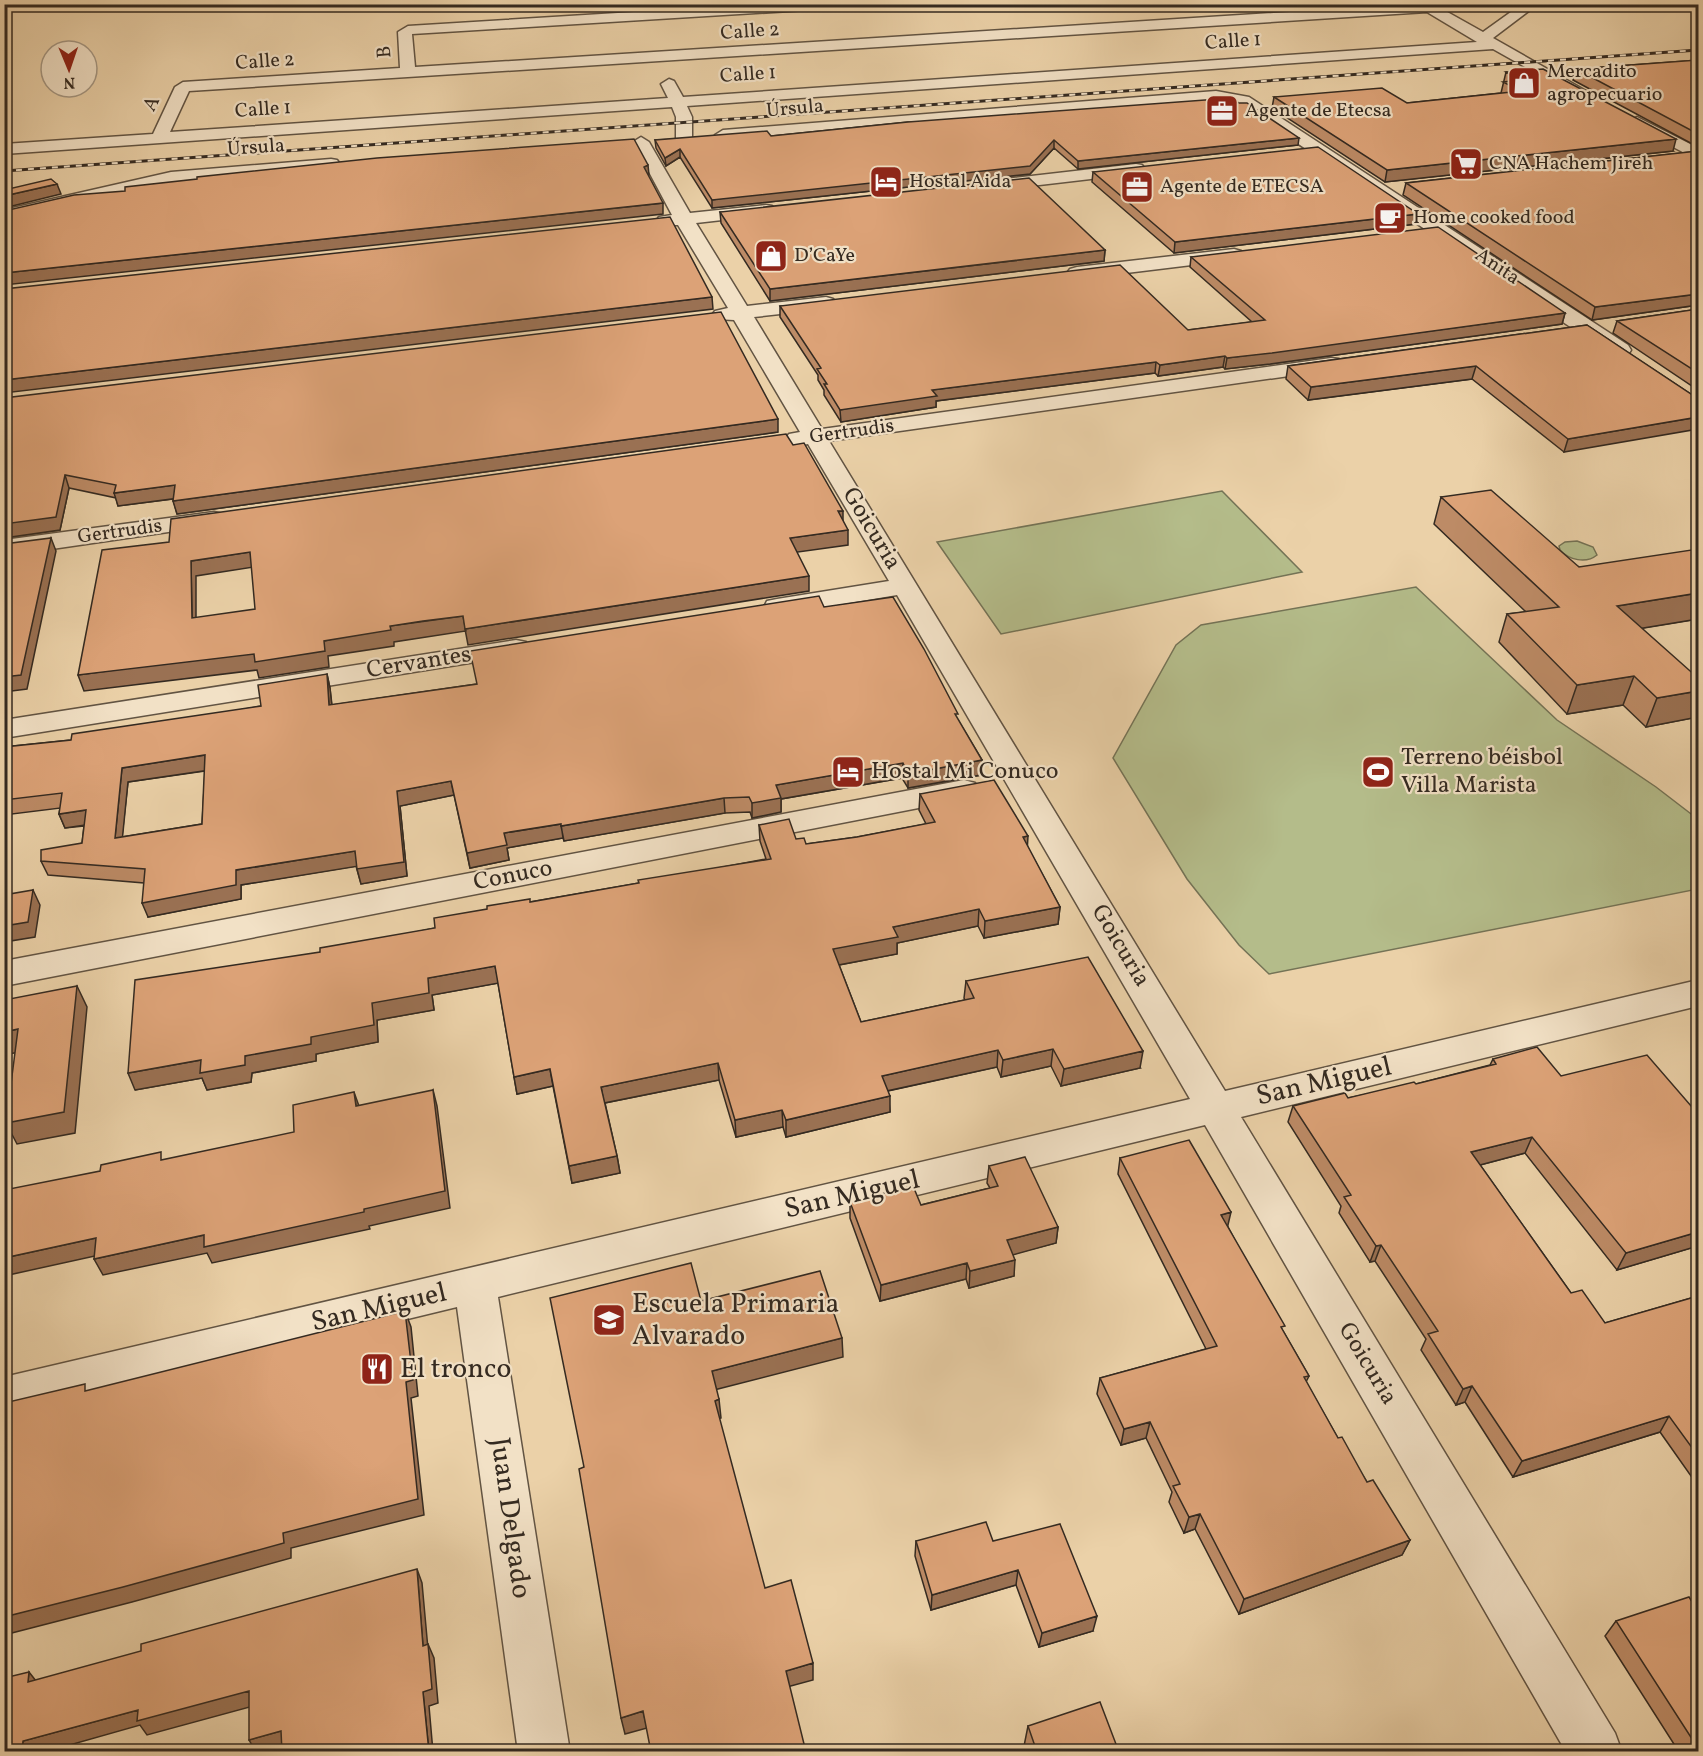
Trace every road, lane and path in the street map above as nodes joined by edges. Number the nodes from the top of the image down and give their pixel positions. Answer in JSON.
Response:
{"nodes":[{"id":1,"x":840,"y":4,"type":"edge"},
{"id":2,"x":1532,"y":4,"type":"edge"},
{"id":3,"x":1425,"y":6,"type":"edge"},
{"id":4,"x":1150,"y":11,"type":"dead end"},
{"id":5,"x":638,"y":21,"type":"edge"},
{"id":6,"x":1166,"y":24,"type":"junction"},
{"id":7,"x":1181,"y":38,"type":"dead end"},
{"id":8,"x":1488,"y":42,"type":"junction"},
{"id":9,"x":1196,"y":51,"type":"dead end"},
{"id":10,"x":658,"y":57,"type":"junction"},
{"id":11,"x":1212,"y":64,"type":"junction"},
{"id":12,"x":408,"y":72,"type":"junction"},
{"id":13,"x":1582,"y":72,"type":"edge"},
{"id":14,"x":1547,"y":75,"type":"junction"},
{"id":15,"x":183,"y":87,"type":"joint"},
{"id":16,"x":1587,"y":96,"type":"edge"},
{"id":17,"x":1233,"y":98,"type":"joint"},
{"id":18,"x":676,"y":101,"type":"junction"},
{"id":19,"x":1627,"y":117,"type":"edge"},
{"id":20,"x":159,"y":138,"type":"junction"},
{"id":21,"x":684,"y":138,"type":"junction"},
{"id":22,"x":635,"y":142,"type":"joint"},
{"id":23,"x":4,"y":149,"type":"edge"},
{"id":24,"x":1320,"y":150,"type":"junction"},
{"id":25,"x":1286,"y":153,"type":"edge"},
{"id":26,"x":1698,"y":155,"type":"edge"},
{"id":27,"x":1662,"y":159,"type":"edge"},
{"id":28,"x":346,"y":163,"type":"edge"},
{"id":29,"x":1149,"y":168,"type":"edge"},
{"id":30,"x":964,"y":188,"type":"edge"},
{"id":31,"x":1404,"y":188,"type":"edge"},
{"id":32,"x":1380,"y":190,"type":"junction"},
{"id":33,"x":789,"y":208,"type":"edge"},
{"id":34,"x":4,"y":216,"type":"edge"},
{"id":35,"x":684,"y":219,"type":"junction"},
{"id":36,"x":649,"y":223,"type":"edge"},
{"id":37,"x":1441,"y":229,"type":"junction"},
{"id":38,"x":1407,"y":234,"type":"edge"},
{"id":39,"x":1258,"y":252,"type":"edge"},
{"id":40,"x":1058,"y":275,"type":"edge"},
{"id":41,"x":847,"y":300,"type":"edge"},
{"id":42,"x":741,"y":313,"type":"junction"},
{"id":43,"x":706,"y":317,"type":"edge"},
{"id":44,"x":1622,"y":324,"type":"edge"},
{"id":45,"x":1589,"y":328,"type":"junction"},
{"id":46,"x":1553,"y":333,"type":"edge"},
{"id":47,"x":1634,"y":359,"type":"edge"},
{"id":48,"x":1353,"y":361,"type":"edge"},
{"id":49,"x":816,"y":437,"type":"junction"},
{"id":50,"x":770,"y":443,"type":"edge"},
{"id":51,"x":242,"y":515,"type":"edge"},
{"id":52,"x":4,"y":548,"type":"edge"},
{"id":53,"x":906,"y":586,"type":"junction"},
{"id":54,"x":753,"y":610,"type":"edge"},
{"id":55,"x":543,"y":644,"type":"edge"},
{"id":56,"x":4,"y":729,"type":"edge"},
{"id":57,"x":1021,"y":779,"type":"junction"},
{"id":58,"x":4,"y":974,"type":"edge"},
{"id":59,"x":1698,"y":993,"type":"edge"},
{"id":60,"x":1216,"y":1108,"type":"junction"},
{"id":61,"x":476,"y":1285,"type":"junction"},
{"id":62,"x":4,"y":1397,"type":"edge"},
{"id":63,"x":544,"y":1752,"type":"edge"},
{"id":64,"x":1596,"y":1752,"type":"edge"}],
"edges":[{"from":1,"to":5,"type":"street"},
{"from":2,"to":8,"type":"street"},
{"from":3,"to":6,"type":"street","name":"Calle 2"},
{"from":3,"to":8,"type":"street"},
{"from":4,"to":6,"type":"street"},
{"from":5,"to":10,"type":"street"},
{"from":5,"to":12,"type":"street","name":"B"},
{"from":6,"to":7,"type":"street"},
{"from":6,"to":10,"type":"street","name":"Calle 2"},
{"from":8,"to":11,"type":"street","name":"Calle 1"},
{"from":8,"to":14,"type":"street"},
{"from":9,"to":11,"type":"street"},
{"from":10,"to":12,"type":"street","name":"Calle 2"},
{"from":10,"to":18,"type":"street"},
{"from":11,"to":18,"type":"street","name":"Calle 1"},
{"from":12,"to":15,"type":"street","name":"Calle 2"},
{"from":13,"to":14,"type":"street"},
{"from":14,"to":16,"type":"street"},
{"from":15,"to":20,"type":"street","name":"A"},
{"from":17,"to":21,"type":"street","name":"Úrsula"},
{"from":17,"to":24,"type":"street","name":"Anita"},
{"from":18,"to":20,"type":"street","name":"Calle 1"},
{"from":18,"to":21,"type":"street"},
{"from":19,"to":26,"type":"street"},
{"from":20,"to":23,"type":"street","name":"Calle 1"},
{"from":21,"to":22,"type":"street","name":"Úrsula"},
{"from":22,"to":35,"type":"street","name":"Goicuria"},
{"from":24,"to":25,"type":"street"},
{"from":24,"to":32,"type":"street","name":"Anita"},
{"from":26,"to":27,"type":"street"},
{"from":28,"to":34,"type":"street","name":"Úrsula"},
{"from":29,"to":30,"type":"street"},
{"from":31,"to":32,"type":"street"},
{"from":32,"to":37,"type":"street","name":"Anita"},
{"from":33,"to":35,"type":"street"},
{"from":35,"to":36,"type":"street"},
{"from":35,"to":42,"type":"street","name":"Goicuria"},
{"from":37,"to":38,"type":"street"},
{"from":37,"to":45,"type":"street","name":"Anita"},
{"from":39,"to":40,"type":"street"},
{"from":41,"to":42,"type":"street"},
{"from":42,"to":43,"type":"street"},
{"from":42,"to":49,"type":"street","name":"Goicuria"},
{"from":44,"to":45,"type":"street"},
{"from":45,"to":46,"type":"street"},
{"from":45,"to":47,"type":"street","name":"Anita"},
{"from":48,"to":49,"type":"street","name":"Gertrudis"},
{"from":49,"to":50,"type":"street","name":"Gertrudis"},
{"from":49,"to":53,"type":"street","name":"Goicuria"},
{"from":51,"to":52,"type":"street","name":"Gertrudis"},
{"from":53,"to":54,"type":"street"},
{"from":53,"to":57,"type":"street","name":"Goicuria"},
{"from":55,"to":56,"type":"street","name":"Cervantes"},
{"from":57,"to":58,"type":"street","name":"Conuco"},
{"from":57,"to":60,"type":"street","name":"Goicuria"},
{"from":59,"to":60,"type":"street","name":"San Miguel"},
{"from":60,"to":61,"type":"street","name":"San Miguel"},
{"from":60,"to":64,"type":"street","name":"Goicuria"},
{"from":61,"to":62,"type":"street","name":"San Miguel"},
{"from":61,"to":63,"type":"street","name":"Juan Delgado"}]}
